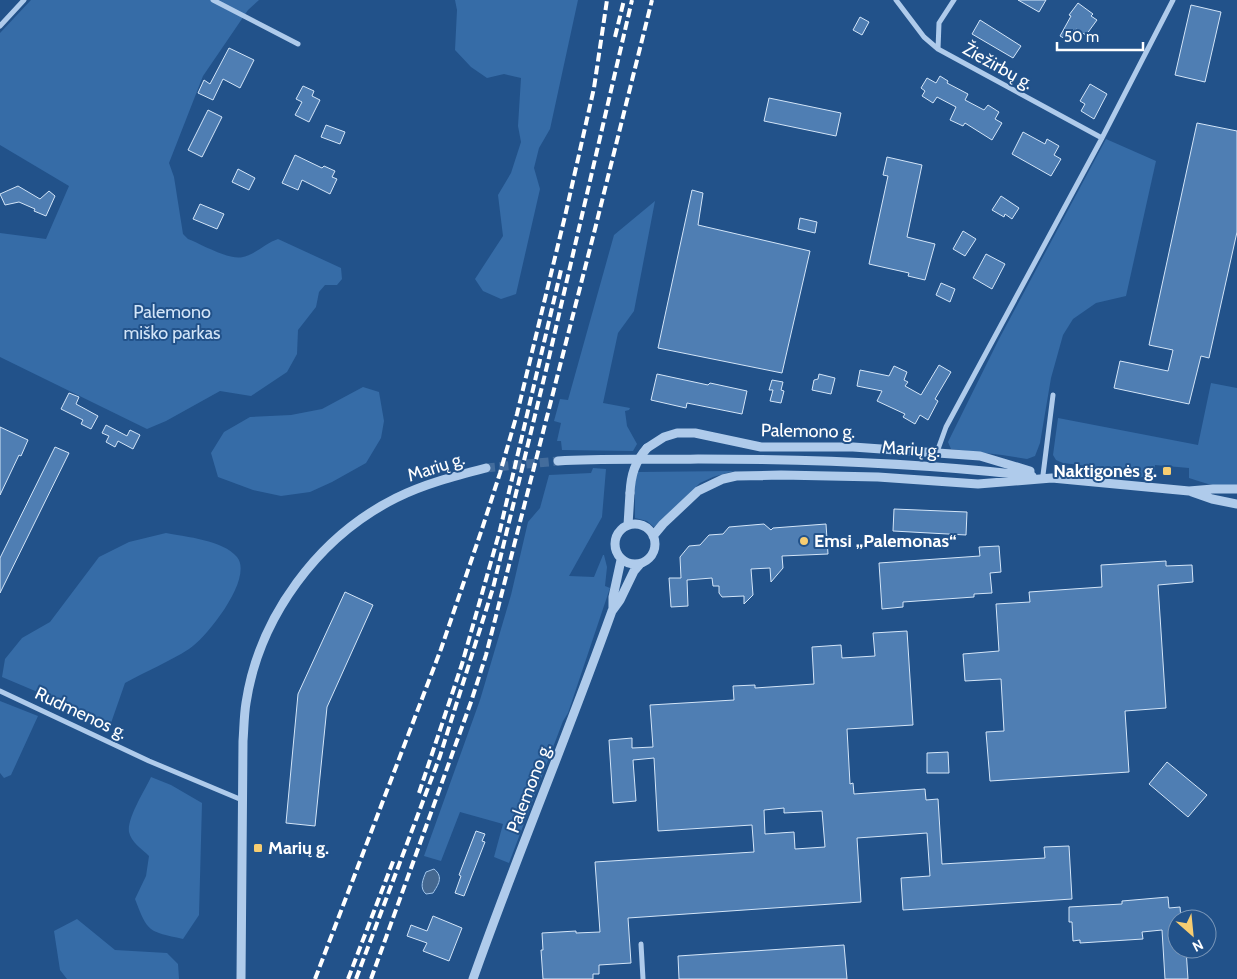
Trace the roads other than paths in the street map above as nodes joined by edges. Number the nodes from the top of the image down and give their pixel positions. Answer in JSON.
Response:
{"nodes":[{"id":1,"x":24,"y":0,"type":"edge"},
{"id":2,"x":213,"y":0,"type":"edge"},
{"id":3,"x":896,"y":0,"type":"edge"},
{"id":4,"x":954,"y":0,"type":"edge"},
{"id":5,"x":1173,"y":0,"type":"edge"},
{"id":6,"x":0,"y":26,"type":"edge"},
{"id":7,"x":298,"y":44,"type":"dead end"},
{"id":8,"x":938,"y":49,"type":"junction"},
{"id":9,"x":1102,"y":138,"type":"junction"},
{"id":10,"x":1053,"y":395,"type":"dead end"},
{"id":11,"x":937,"y":452,"type":"junction"},
{"id":12,"x":558,"y":461,"type":"tunnel mouth"},
{"id":13,"x":486,"y":468,"type":"tunnel mouth"},
{"id":14,"x":1042,"y":475,"type":"junction"},
{"id":15,"x":1052,"y":478,"type":"junction"},
{"id":16,"x":1237,"y":489,"type":"edge"},
{"id":17,"x":1190,"y":491,"type":"junction"},
{"id":18,"x":1237,"y":504,"type":"edge"},
{"id":19,"x":628,"y":525,"type":"junction"},
{"id":20,"x":653,"y":536,"type":"junction"},
{"id":21,"x":622,"y":560,"type":"junction"},
{"id":22,"x":640,"y":564,"type":"junction"},
{"id":23,"x":613,"y":608,"type":"junction"},
{"id":24,"x":0,"y":690,"type":"edge"},
{"id":25,"x":242,"y":800,"type":"junction"},
{"id":26,"x":641,"y":944,"type":"dead end"},
{"id":27,"x":241,"y":979,"type":"edge"},
{"id":28,"x":473,"y":979,"type":"edge"},
{"id":29,"x":643,"y":979,"type":"edge"}],
"edges":[{"from":1,"to":6,"type":"street"},
{"from":2,"to":7,"type":"street"},
{"from":3,"to":8,"type":"street","name":"Žiežirbų g."},
{"from":4,"to":8,"type":"street"},
{"from":5,"to":9,"type":"street"},
{"from":8,"to":9,"type":"street","name":"Žiežirbų g."},
{"from":9,"to":11,"type":"street"},
{"from":10,"to":14,"type":"street"},
{"from":11,"to":14,"type":"street","name":"Palemono g."},
{"from":11,"to":19,"type":"street","name":"Palemono g.","bridge":true},
{"from":12,"to":15,"type":"street","name":"Marių g."},
{"from":13,"to":25,"type":"street","name":"Marių g."},
{"from":14,"to":15,"type":"street","name":"Palemono g."},
{"from":15,"to":17,"type":"street","name":"Palemono g."},
{"from":15,"to":20,"type":"street","name":"Palemono g."},
{"from":16,"to":17,"type":"street","name":"Palemono g."},
{"from":17,"to":18,"type":"street","name":"Palemono g."},
{"from":19,"to":20,"type":"street"},
{"from":19,"to":21,"type":"street","name":"Palemono g."},
{"from":20,"to":22,"type":"street","name":"Palemono g."},
{"from":21,"to":22,"type":"street"},
{"from":21,"to":23,"type":"street","name":"Palemono g."},
{"from":22,"to":23,"type":"street","name":"Palemono g."},
{"from":23,"to":28,"type":"street","name":"Palemono g."},
{"from":24,"to":25,"type":"street","name":"Rudmenos g."},
{"from":25,"to":27,"type":"street","name":"Marių g."},
{"from":26,"to":29,"type":"street"}]}
